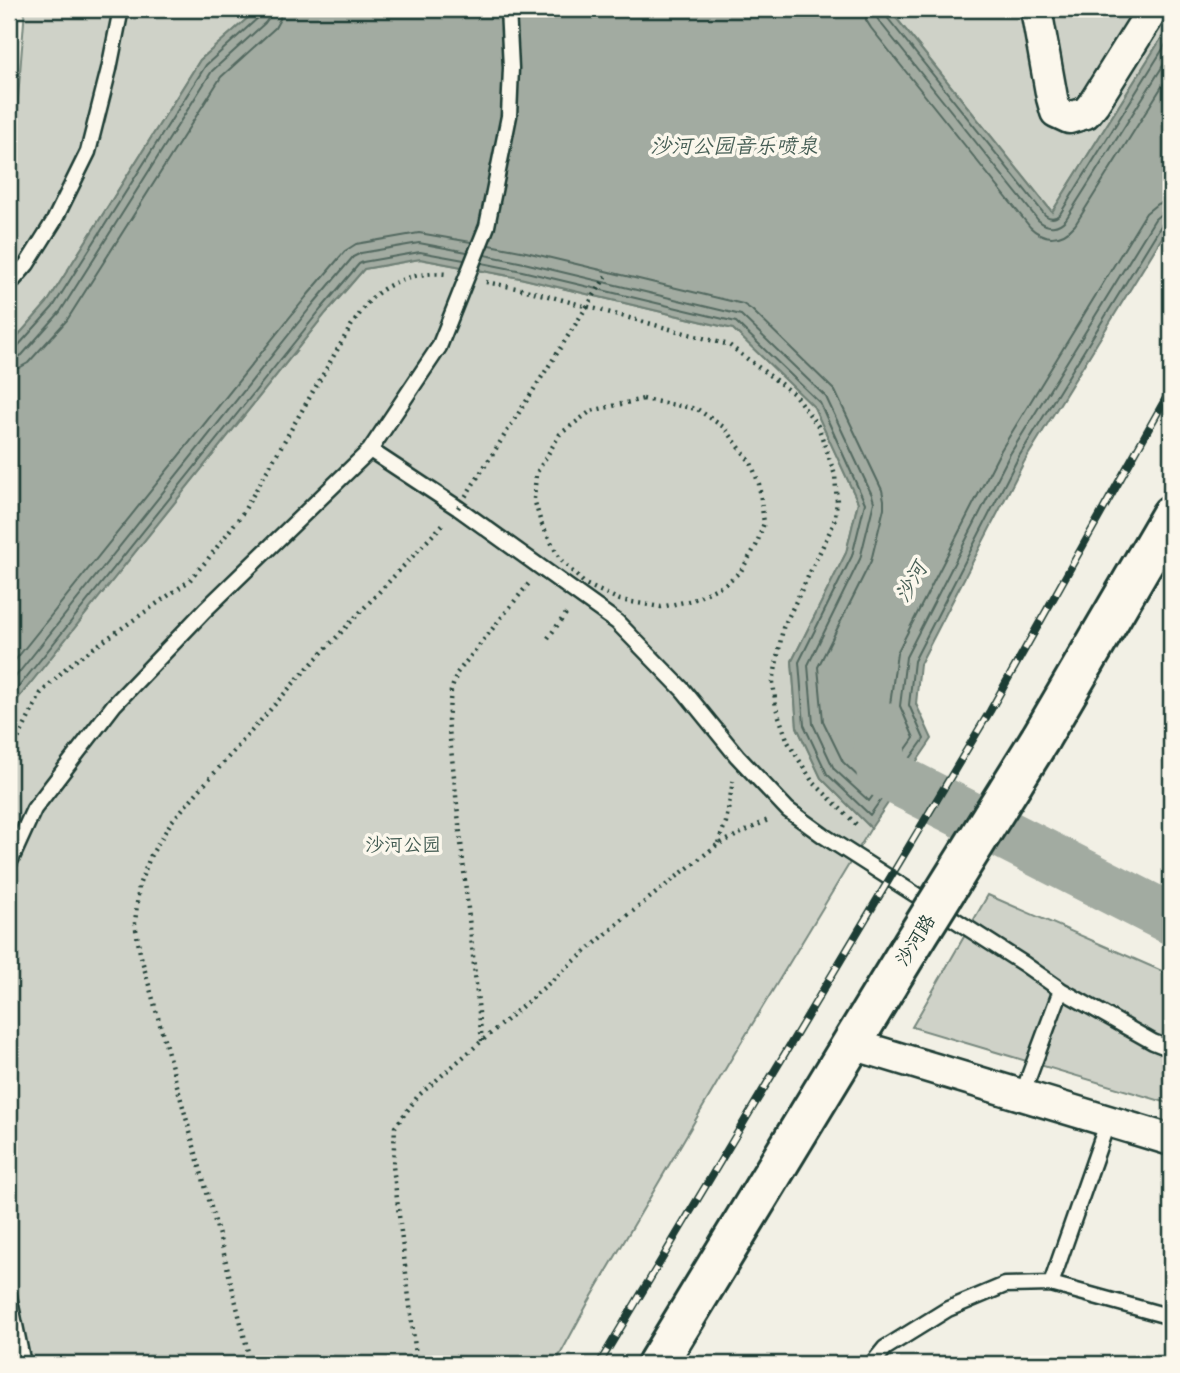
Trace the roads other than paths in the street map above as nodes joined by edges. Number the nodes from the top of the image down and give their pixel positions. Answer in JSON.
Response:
{"nodes":[{"id":1,"x":121,"y":9,"type":"edge"},
{"id":2,"x":508,"y":9,"type":"edge"},
{"id":3,"x":1036,"y":9,"type":"edge"},
{"id":4,"x":1153,"y":9,"type":"edge"},
{"id":5,"x":9,"y":285,"type":"edge"},
{"id":6,"x":370,"y":450,"type":"junction"},
{"id":7,"x":1171,"y":514,"type":"edge"},
{"id":8,"x":9,"y":864,"type":"edge"},
{"id":9,"x":1061,"y":990,"type":"junction"},
{"id":10,"x":852,"y":1044,"type":"junction"},
{"id":11,"x":1171,"y":1049,"type":"edge"},
{"id":12,"x":1022,"y":1095,"type":"junction"},
{"id":13,"x":1108,"y":1121,"type":"junction"},
{"id":14,"x":1171,"y":1140,"type":"edge"},
{"id":15,"x":1051,"y":1284,"type":"junction"},
{"id":16,"x":9,"y":1296,"type":"edge"},
{"id":17,"x":1171,"y":1317,"type":"edge"},
{"id":18,"x":23,"y":1364,"type":"edge"},
{"id":19,"x":657,"y":1364,"type":"edge"},
{"id":20,"x":872,"y":1364,"type":"edge"}],
"edges":[{"from":1,"to":5,"type":"lane"},
{"from":2,"to":6,"type":"lane","bridge":true},
{"from":3,"to":4,"type":"street"},
{"from":6,"to":8,"type":"lane"},
{"from":6,"to":9,"type":"lane"},
{"from":7,"to":10,"type":"main road","name":"沙河路","bridge":true},
{"from":9,"to":11,"type":"lane"},
{"from":9,"to":12,"type":"lane"},
{"from":10,"to":12,"type":"street"},
{"from":10,"to":19,"type":"main road","name":"沙河路"},
{"from":12,"to":13,"type":"street"},
{"from":13,"to":14,"type":"street"},
{"from":13,"to":15,"type":"lane"},
{"from":15,"to":17,"type":"lane"},
{"from":15,"to":20,"type":"lane"},
{"from":16,"to":18,"type":"lane"}]}
